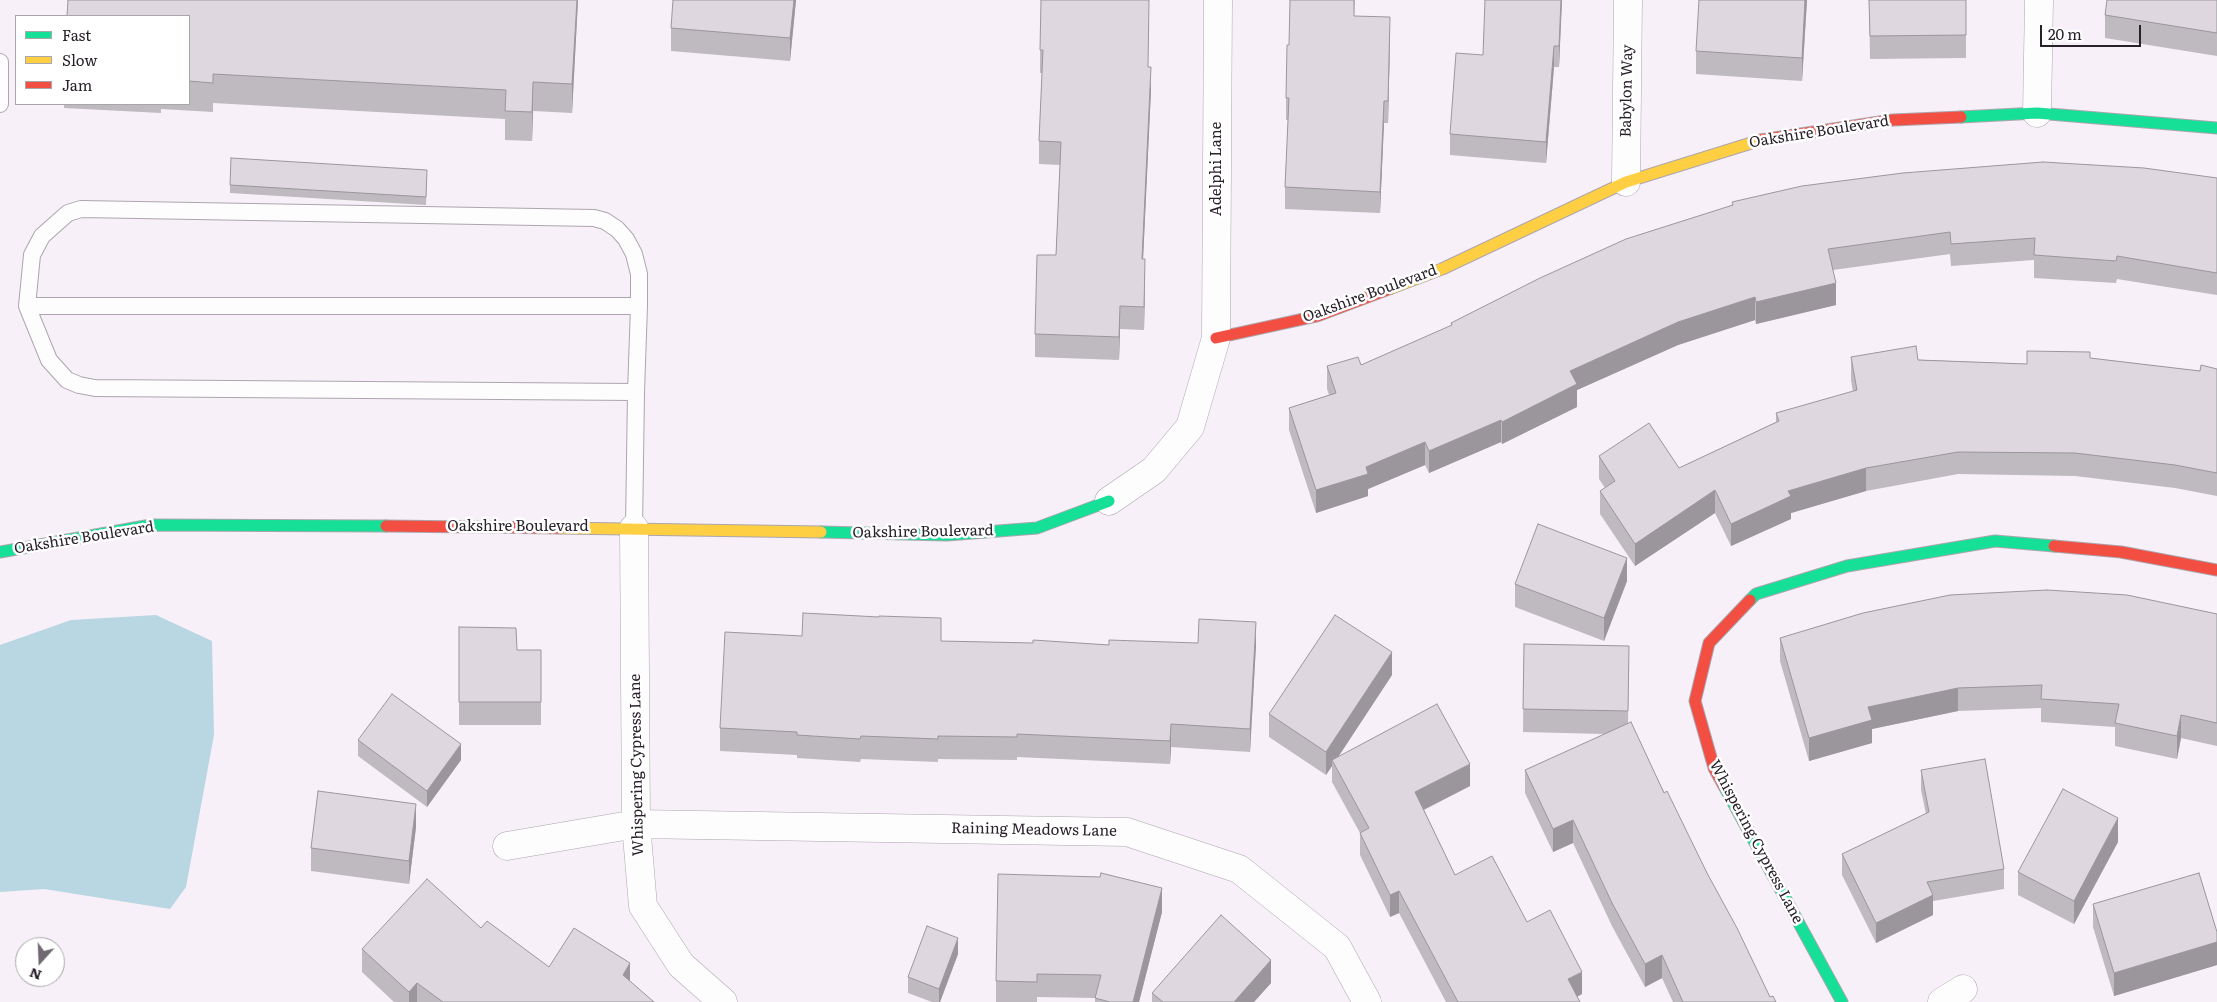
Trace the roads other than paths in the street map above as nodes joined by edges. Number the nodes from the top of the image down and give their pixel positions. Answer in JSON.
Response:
{"nodes":[{"id":1,"x":1218,"y":0,"type":"edge"},
{"id":2,"x":1628,"y":0,"type":"edge"},
{"id":3,"x":2039,"y":0,"type":"edge"},
{"id":4,"x":0,"y":62,"type":"edge"},
{"id":5,"x":0,"y":104,"type":"edge"},
{"id":6,"x":2037,"y":113,"type":"junction"},
{"id":7,"x":2217,"y":128,"type":"edge"},
{"id":8,"x":1626,"y":182,"type":"junction"},
{"id":9,"x":27,"y":306,"type":"junction"},
{"id":10,"x":639,"y":306,"type":"junction"},
{"id":11,"x":1216,"y":338,"type":"junction"},
{"id":12,"x":636,"y":392,"type":"junction"},
{"id":13,"x":1109,"y":501,"type":"joint"},
{"id":14,"x":634,"y":528,"type":"junction"},
{"id":15,"x":1,"y":548,"type":"edge"},
{"id":16,"x":2217,"y":570,"type":"edge"},
{"id":17,"x":636,"y":824,"type":"junction"},
{"id":18,"x":508,"y":846,"type":"dead end"},
{"id":19,"x":723,"y":1002,"type":"edge"},
{"id":20,"x":1367,"y":1002,"type":"edge"},
{"id":21,"x":1842,"y":1002,"type":"edge"}],
"edges":[{"from":1,"to":11,"type":"street","name":"Adelphi Lane"},
{"from":2,"to":8,"type":"street","name":"Babylon Way"},
{"from":3,"to":6,"type":"street"},
{"from":4,"to":5,"type":"lane"},
{"from":6,"to":7,"type":"street","name":"Oakshire Boulevard"},
{"from":6,"to":8,"type":"street","name":"Oakshire Boulevard"},
{"from":8,"to":11,"type":"street","name":"Oakshire Boulevard"},
{"from":9,"to":10,"type":"lane"},
{"from":9,"to":10,"type":"lane"},
{"from":9,"to":12,"type":"lane"},
{"from":10,"to":12,"type":"lane"},
{"from":11,"to":13,"type":"street","name":"Oakshire Boulevard"},
{"from":12,"to":14,"type":"lane"},
{"from":13,"to":14,"type":"street","name":"Oakshire Boulevard"},
{"from":14,"to":15,"type":"street","name":"Oakshire Boulevard"},
{"from":14,"to":17,"type":"street","name":"Whispering Cypress Lane"},
{"from":16,"to":21,"type":"street","name":"Whispering Cypress Lane"},
{"from":17,"to":18,"type":"street","name":"Raining Meadows Lane"},
{"from":17,"to":19,"type":"street","name":"Whispering Cypress Lane"},
{"from":17,"to":20,"type":"street","name":"Raining Meadows Lane"}]}
